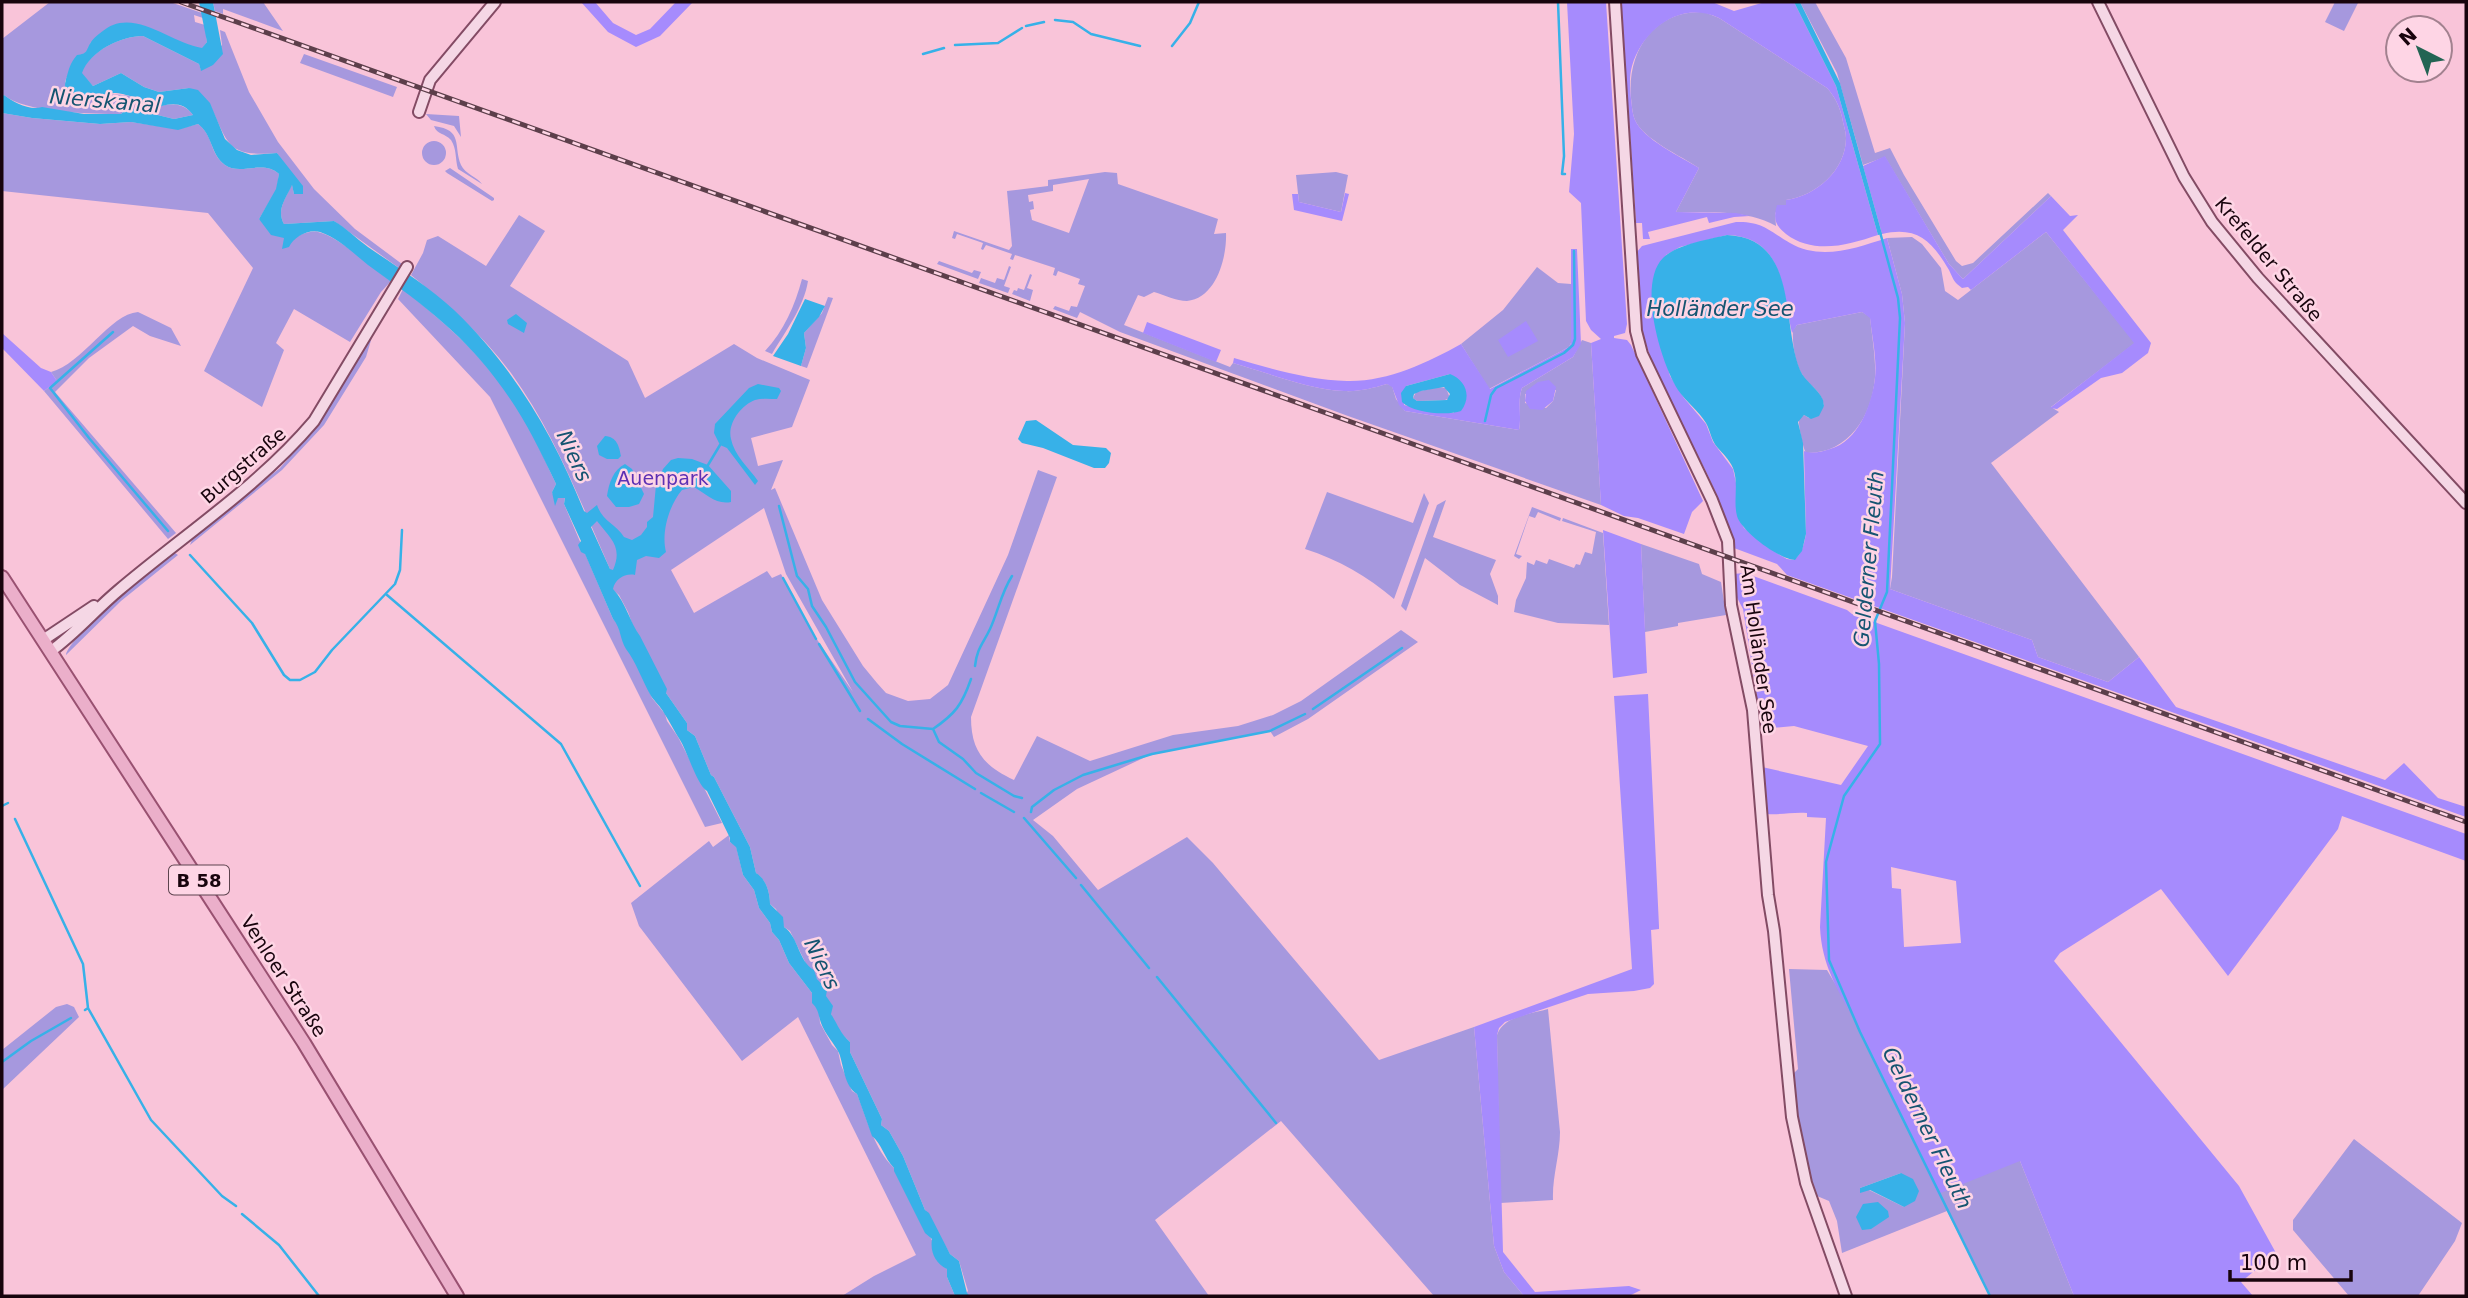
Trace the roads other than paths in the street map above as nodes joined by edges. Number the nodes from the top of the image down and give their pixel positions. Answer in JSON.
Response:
{"nodes":[{"id":1,"x":495,"y":2,"type":"edge"},
{"id":2,"x":1615,"y":2,"type":"edge"},
{"id":3,"x":2098,"y":2,"type":"edge"},
{"id":4,"x":419,"y":112,"type":"dead end"},
{"id":5,"x":407,"y":267,"type":"dead end"},
{"id":6,"x":2466,"y":503,"type":"edge"},
{"id":7,"x":2,"y":577,"type":"edge"},
{"id":8,"x":47,"y":645,"type":"junction"},
{"id":9,"x":457,"y":1296,"type":"edge"},
{"id":10,"x":1846,"y":1296,"type":"edge"}],
"edges":[{"from":1,"to":4,"type":"street"},
{"from":2,"to":10,"type":"street","name":"Am Holländer See"},
{"from":3,"to":6,"type":"street","name":"Krefelder Straße"},
{"from":5,"to":8,"type":"street","name":"Burgstraße"},
{"from":7,"to":8,"type":"main road","name":"Venloer Straße","number":"B 58"},
{"from":8,"to":9,"type":"main road","name":"Venloer Straße","number":"B 58"}]}
